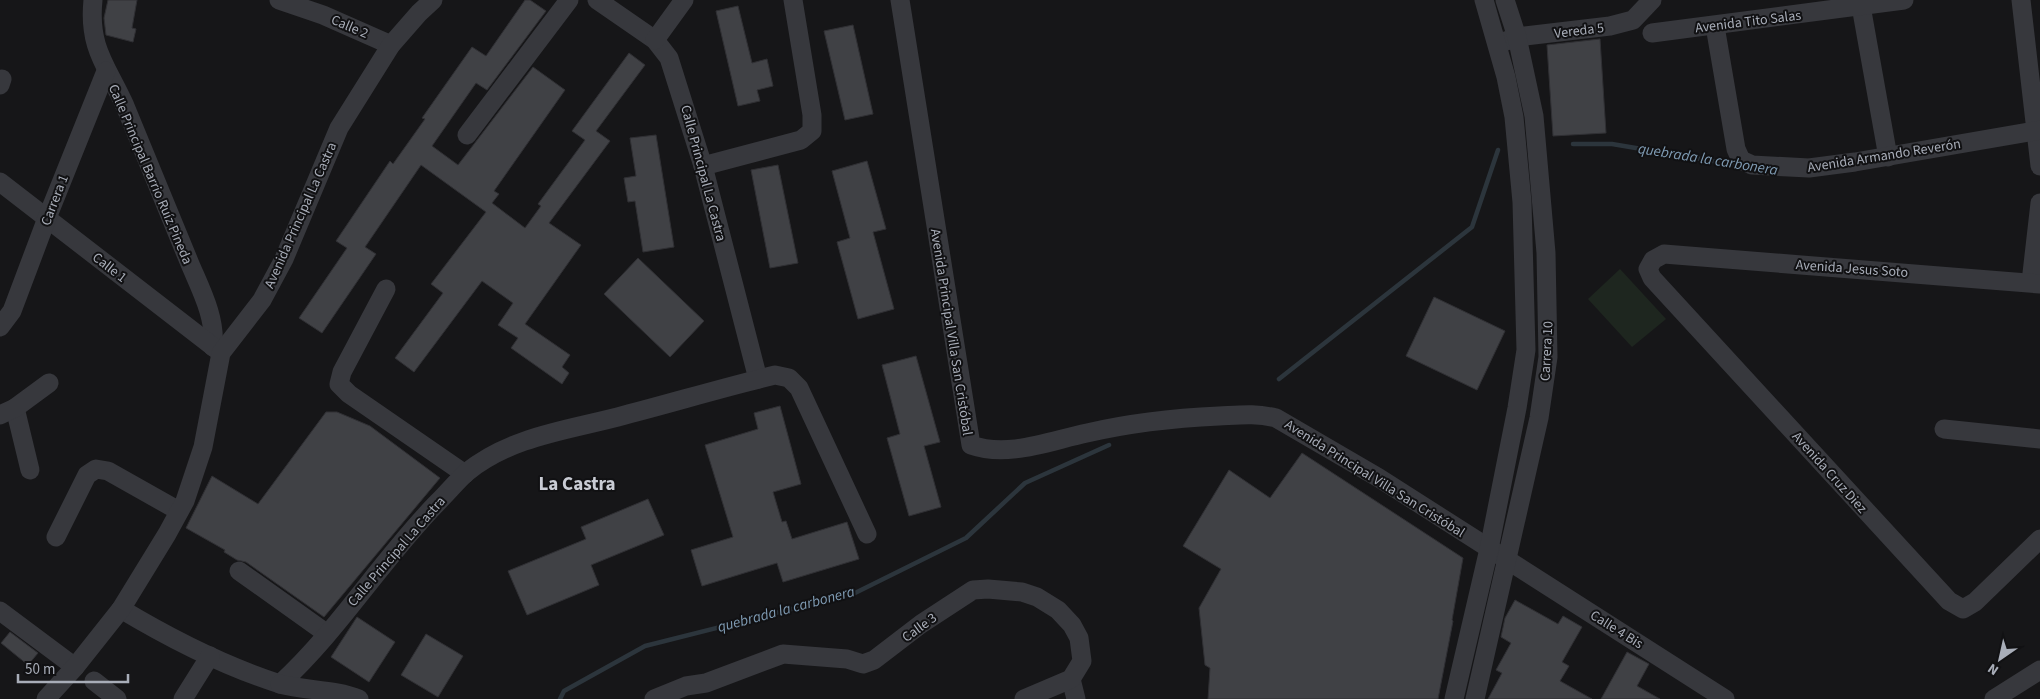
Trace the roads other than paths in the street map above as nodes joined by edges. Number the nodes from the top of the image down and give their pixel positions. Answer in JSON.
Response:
{"nodes":[{"id":1,"x":93,"y":0,"type":"edge"},
{"id":2,"x":279,"y":0,"type":"edge"},
{"id":3,"x":433,"y":0,"type":"edge"},
{"id":4,"x":569,"y":0,"type":"edge"},
{"id":5,"x":597,"y":0,"type":"edge"},
{"id":6,"x":684,"y":0,"type":"edge"},
{"id":7,"x":793,"y":0,"type":"edge"},
{"id":8,"x":900,"y":0,"type":"edge"},
{"id":9,"x":1484,"y":0,"type":"edge"},
{"id":10,"x":1505,"y":0,"type":"edge"},
{"id":11,"x":1652,"y":0,"type":"edge"},
{"id":12,"x":1904,"y":0,"type":"edge"},
{"id":13,"x":2022,"y":0,"type":"edge"},
{"id":14,"x":1861,"y":6,"type":"junction"},
{"id":15,"x":1715,"y":26,"type":"junction"},
{"id":16,"x":1652,"y":33,"type":"dead end"},
{"id":17,"x":1517,"y":38,"type":"junction"},
{"id":18,"x":655,"y":40,"type":"junction"},
{"id":19,"x":1497,"y":43,"type":"junction"},
{"id":20,"x":391,"y":45,"type":"junction"},
{"id":21,"x":106,"y":71,"type":"junction"},
{"id":22,"x":2038,"y":130,"type":"edge"},
{"id":23,"x":467,"y":135,"type":"dead end"},
{"id":24,"x":1888,"y":157,"type":"junction"},
{"id":25,"x":703,"y":166,"type":"junction"},
{"id":26,"x":2040,"y":166,"type":"edge"},
{"id":27,"x":0,"y":182,"type":"edge"},
{"id":28,"x":2040,"y":203,"type":"edge"},
{"id":29,"x":47,"y":218,"type":"junction"},
{"id":30,"x":1664,"y":254,"type":"joint"},
{"id":31,"x":2035,"y":283,"type":"edge"},
{"id":32,"x":386,"y":289,"type":"dead end"},
{"id":33,"x":0,"y":327,"type":"edge"},
{"id":34,"x":217,"y":350,"type":"junction"},
{"id":35,"x":758,"y":379,"type":"junction"},
{"id":36,"x":49,"y":382,"type":"dead end"},
{"id":37,"x":5,"y":409,"type":"edge"},
{"id":38,"x":1944,"y":429,"type":"dead end"},
{"id":39,"x":2040,"y":439,"type":"edge"},
{"id":40,"x":30,"y":470,"type":"dead end"},
{"id":41,"x":465,"y":474,"type":"junction"},
{"id":42,"x":179,"y":511,"type":"junction"},
{"id":43,"x":867,"y":534,"type":"dead end"},
{"id":44,"x":56,"y":537,"type":"dead end"},
{"id":45,"x":2040,"y":540,"type":"edge"},
{"id":46,"x":1489,"y":549,"type":"junction"},
{"id":47,"x":1507,"y":560,"type":"junction"},
{"id":48,"x":239,"y":571,"type":"dead end"},
{"id":49,"x":121,"y":609,"type":"junction"},
{"id":50,"x":0,"y":611,"type":"edge"},
{"id":51,"x":326,"y":633,"type":"junction"},
{"id":52,"x":210,"y":656,"type":"junction"},
{"id":53,"x":75,"y":667,"type":"junction"},
{"id":54,"x":2040,"y":670,"type":"edge"},
{"id":55,"x":1071,"y":679,"type":"junction"},
{"id":56,"x":94,"y":681,"type":"dead end"},
{"id":57,"x":280,"y":684,"type":"junction"},
{"id":58,"x":1997,"y":698,"type":"edge"},
{"id":59,"x":46,"y":699,"type":"edge"},
{"id":60,"x":117,"y":699,"type":"edge"},
{"id":61,"x":183,"y":699,"type":"edge"},
{"id":62,"x":359,"y":699,"type":"edge"},
{"id":63,"x":654,"y":699,"type":"edge"},
{"id":64,"x":1024,"y":699,"type":"edge"},
{"id":65,"x":1076,"y":699,"type":"edge"},
{"id":66,"x":1454,"y":699,"type":"edge"},
{"id":67,"x":1475,"y":699,"type":"edge"},
{"id":68,"x":1725,"y":699,"type":"edge"}],
"edges":[{"from":1,"to":21,"type":"street","name":"Calle Principal Barrio Ruíz Pineda"},
{"from":2,"to":20,"type":"street","name":"Calle 2"},
{"from":3,"to":20,"type":"street","name":"Avenida Principal La Castra"},
{"from":4,"to":23,"type":"street"},
{"from":5,"to":18,"type":"street","name":"Calle Principal La Castra"},
{"from":6,"to":18,"type":"street"},
{"from":7,"to":25,"type":"street"},
{"from":8,"to":46,"type":"street","name":"Avenida Principal Villa San Cristóbal"},
{"from":9,"to":19,"type":"street","name":"Carrera 10"},
{"from":10,"to":17,"type":"street","name":"Carrera 10"},
{"from":11,"to":17,"type":"street","name":"Vereda 5"},
{"from":12,"to":14,"type":"street","name":"Avenida Tito Salas"},
{"from":13,"to":22,"type":"street"},
{"from":14,"to":15,"type":"street","name":"Avenida Tito Salas"},
{"from":14,"to":24,"type":"street"},
{"from":15,"to":16,"type":"street","name":"Avenida Tito Salas"},
{"from":15,"to":24,"type":"street","name":"Avenida Armando Reverón"},
{"from":17,"to":19,"type":"street","name":"Vereda 5"},
{"from":17,"to":47,"type":"street","name":"Carrera 10"},
{"from":18,"to":25,"type":"street","name":"Calle Principal La Castra"},
{"from":19,"to":46,"type":"street","name":"Carrera 10"},
{"from":20,"to":34,"type":"street","name":"Avenida Principal La Castra"},
{"from":21,"to":29,"type":"street","name":"Carrera 1"},
{"from":21,"to":34,"type":"street","name":"Calle Principal Barrio Ruíz Pineda"},
{"from":22,"to":24,"type":"street","name":"Avenida Armando Reverón"},
{"from":22,"to":26,"type":"street"},
{"from":25,"to":35,"type":"street","name":"Calle Principal La Castra"},
{"from":27,"to":29,"type":"street","name":"Calle 1"},
{"from":28,"to":31,"type":"street"},
{"from":29,"to":33,"type":"street","name":"Carrera 1"},
{"from":29,"to":34,"type":"street","name":"Calle 1"},
{"from":30,"to":31,"type":"street","name":"Avenida Jesus Soto"},
{"from":30,"to":45,"type":"street","name":"Avenida Cruz Diez"},
{"from":32,"to":41,"type":"street"},
{"from":34,"to":42,"type":"street","name":"Avenida Principal La Castra"},
{"from":35,"to":41,"type":"street","name":"Calle Principal La Castra"},
{"from":35,"to":43,"type":"street","name":"Calle Principal La Castra"},
{"from":36,"to":37,"type":"street"},
{"from":37,"to":40,"type":"street"},
{"from":38,"to":39,"type":"street"},
{"from":41,"to":51,"type":"street","name":"Calle Principal La Castra"},
{"from":42,"to":44,"type":"street"},
{"from":42,"to":49,"type":"street","name":"Avenida Principal La Castra"},
{"from":46,"to":47,"type":"street","name":"Avenida Principal Villa San Cristóbal"},
{"from":46,"to":66,"type":"street","name":"Carrera 10"},
{"from":47,"to":67,"type":"street","name":"Carrera 10"},
{"from":47,"to":68,"type":"street","name":"Calle 4 Bis"},
{"from":48,"to":51,"type":"street"},
{"from":49,"to":52,"type":"street"},
{"from":49,"to":53,"type":"street","name":"Avenida Principal La Castra"},
{"from":50,"to":53,"type":"street"},
{"from":51,"to":57,"type":"street","name":"Calle Principal La Castra"},
{"from":52,"to":57,"type":"street"},
{"from":52,"to":61,"type":"street"},
{"from":53,"to":59,"type":"street","name":"Avenida Principal La Castra"},
{"from":54,"to":58,"type":"street"},
{"from":55,"to":63,"type":"street","name":"Calle 3"},
{"from":55,"to":64,"type":"street"},
{"from":55,"to":65,"type":"street"},
{"from":56,"to":60,"type":"street"},
{"from":57,"to":62,"type":"street"}]}
